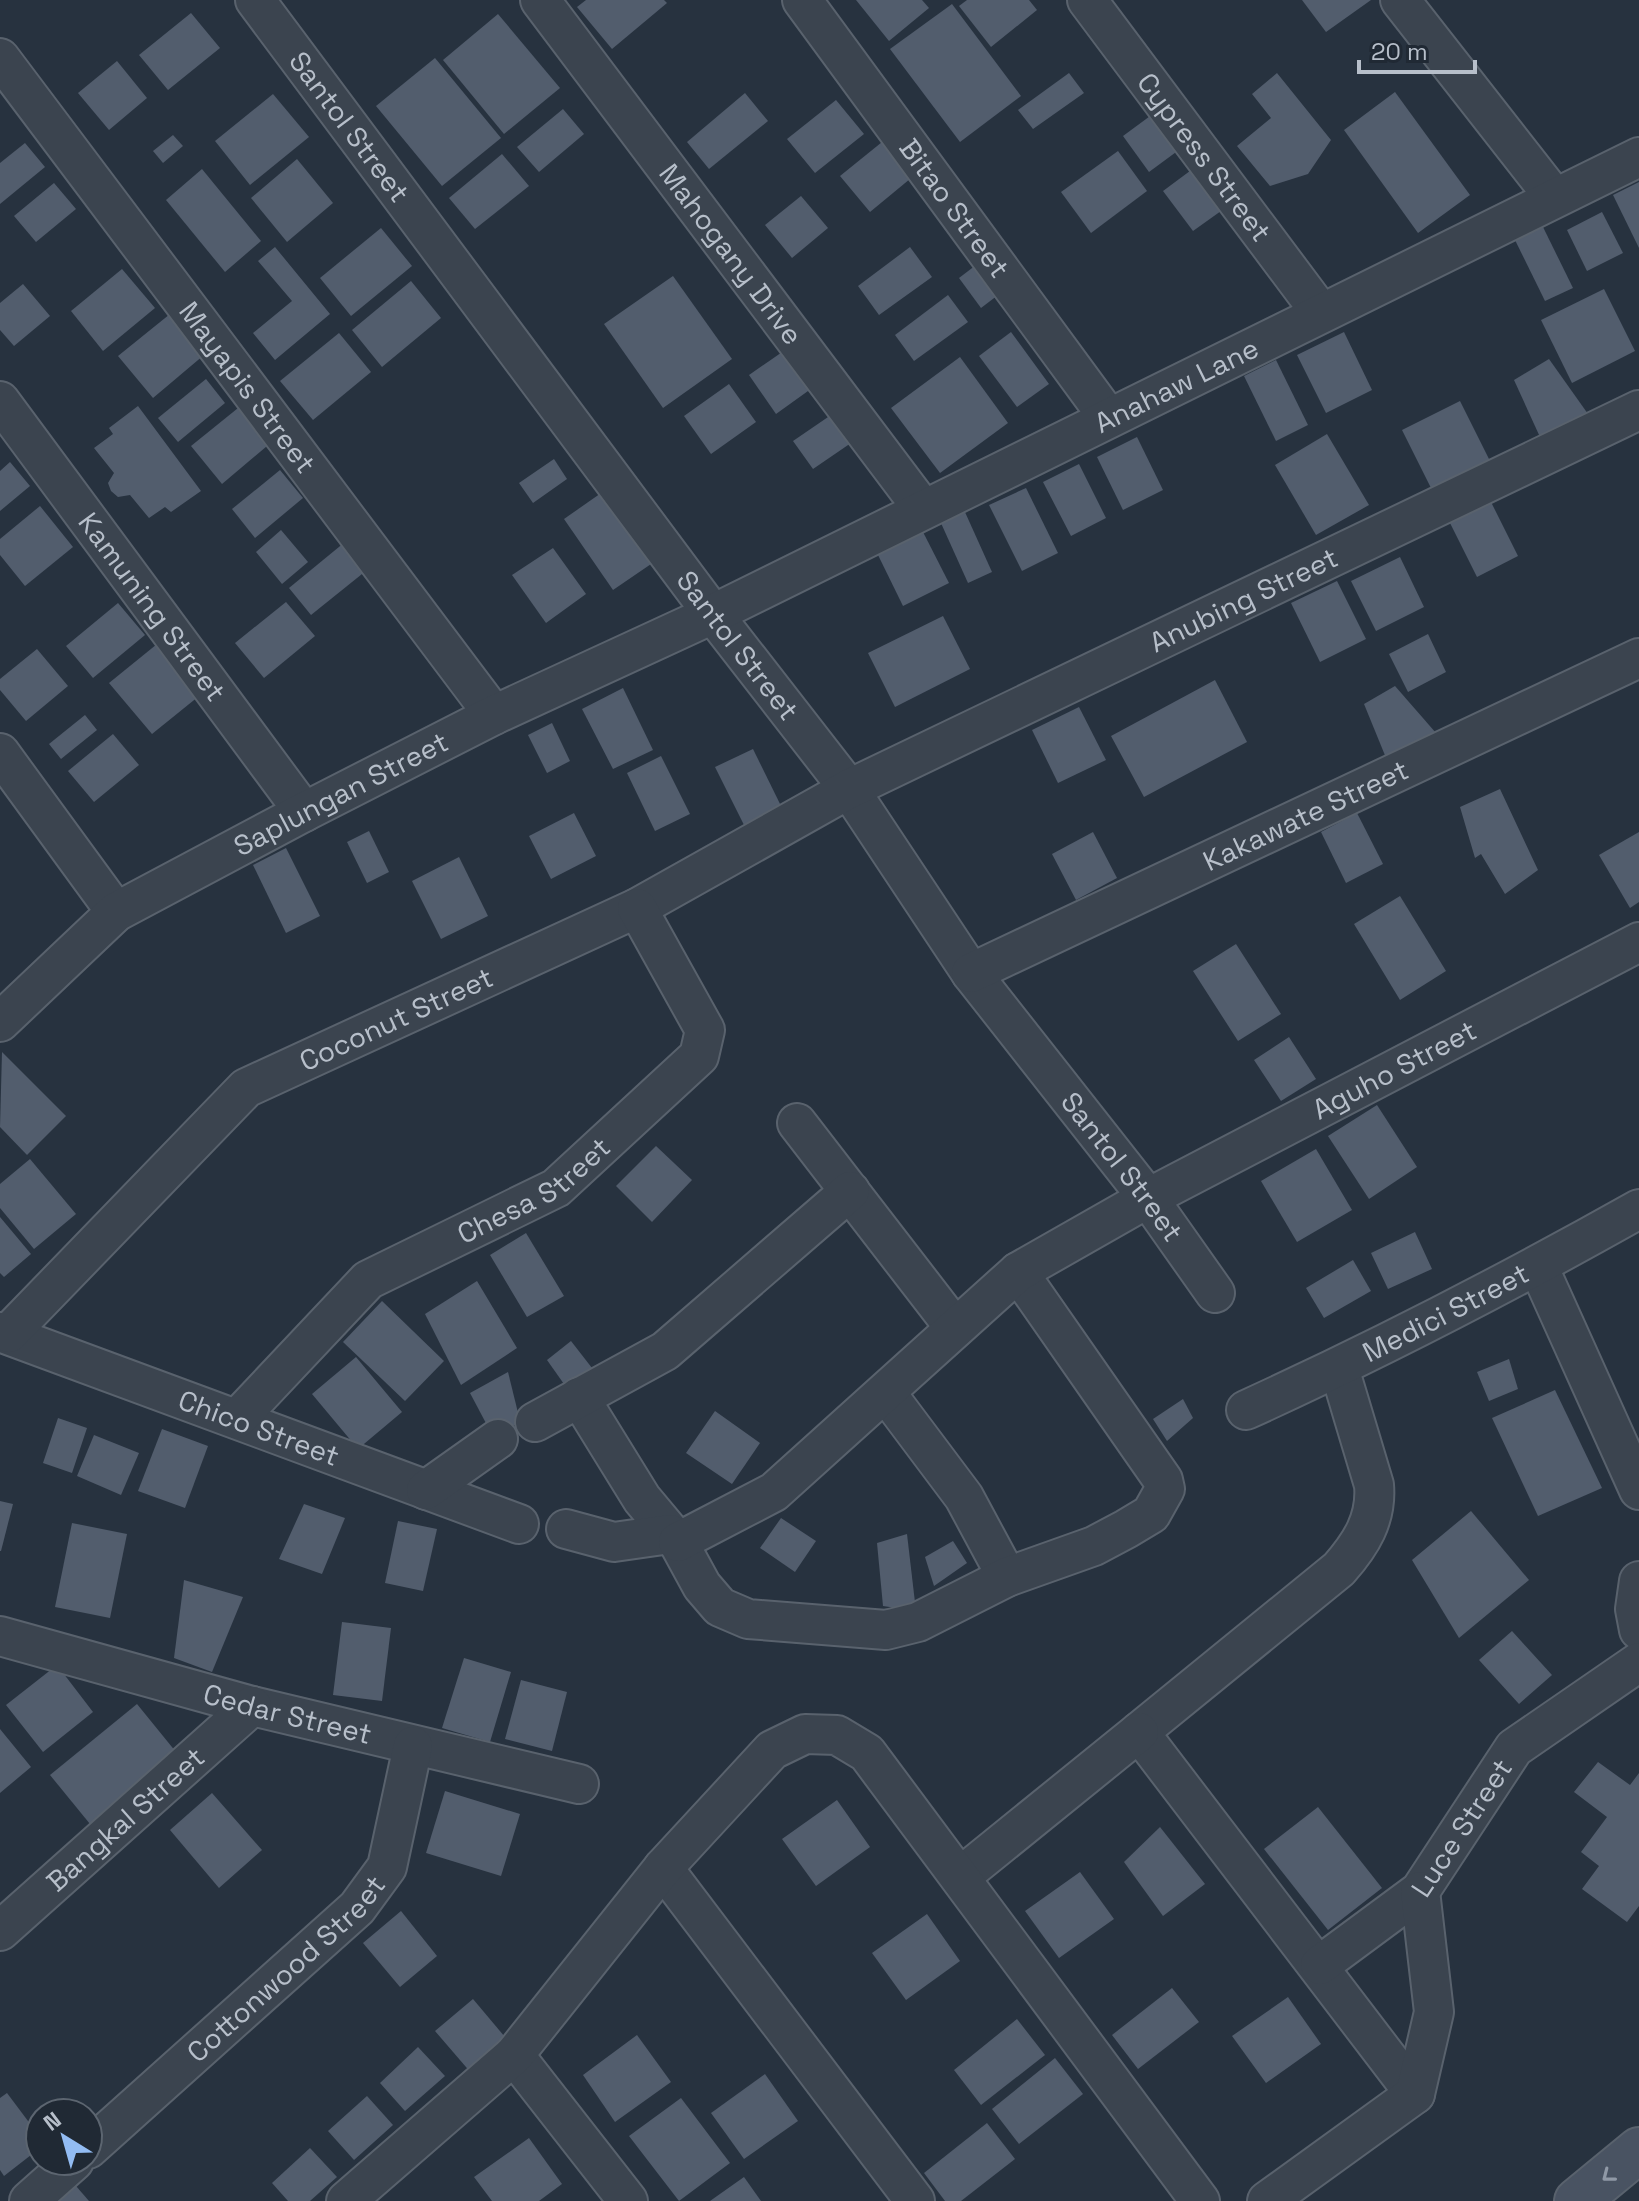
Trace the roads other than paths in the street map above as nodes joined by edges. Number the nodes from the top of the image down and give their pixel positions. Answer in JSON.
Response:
{"nodes":[{"id":1,"x":255,"y":0,"type":"edge"},
{"id":2,"x":540,"y":0,"type":"edge"},
{"id":3,"x":802,"y":0,"type":"edge"},
{"id":4,"x":1087,"y":0,"type":"edge"},
{"id":5,"x":1400,"y":0,"type":"edge"},
{"id":6,"x":0,"y":58,"type":"edge"},
{"id":7,"x":1639,"y":157,"type":"edge"},
{"id":8,"x":1554,"y":197,"type":"junction"},
{"id":9,"x":1321,"y":313,"type":"junction"},
{"id":10,"x":0,"y":401,"type":"edge"},
{"id":11,"x":1639,"y":410,"type":"edge"},
{"id":12,"x":1108,"y":417,"type":"junction"},
{"id":13,"x":923,"y":509,"type":"junction"},
{"id":14,"x":713,"y":614,"type":"junction"},
{"id":15,"x":1639,"y":658,"type":"edge"},
{"id":16,"x":494,"y":715,"type":"junction"},
{"id":17,"x":0,"y":753,"type":"edge"},
{"id":18,"x":849,"y":789,"type":"junction"},
{"id":19,"x":304,"y":812,"type":"junction"},
{"id":20,"x":637,"y":908,"type":"junction"},
{"id":21,"x":116,"y":912,"type":"junction"},
{"id":22,"x":1639,"y":942,"type":"edge"},
{"id":23,"x":971,"y":973,"type":"junction"},
{"id":24,"x":0,"y":1022,"type":"edge"},
{"id":25,"x":797,"y":1123,"type":"dead end"},
{"id":26,"x":850,"y":1191,"type":"junction"},
{"id":27,"x":1148,"y":1198,"type":"junction"},
{"id":28,"x":1639,"y":1209,"type":"edge"},
{"id":29,"x":1538,"y":1266,"type":"junction"},
{"id":30,"x":1018,"y":1272,"type":"junction"},
{"id":31,"x":1215,"y":1293,"type":"dead end"},
{"id":32,"x":955,"y":1328,"type":"junction"},
{"id":33,"x":4,"y":1333,"type":"edge"},
{"id":34,"x":1339,"y":1368,"type":"junction"},
{"id":35,"x":886,"y":1393,"type":"junction"},
{"id":36,"x":579,"y":1397,"type":"junction"},
{"id":37,"x":1246,"y":1410,"type":"dead end"},
{"id":38,"x":237,"y":1419,"type":"junction"},
{"id":39,"x":535,"y":1422,"type":"dead end"},
{"id":40,"x":498,"y":1439,"type":"dead end"},
{"id":41,"x":426,"y":1490,"type":"junction"},
{"id":42,"x":1639,"y":1490,"type":"edge"},
{"id":43,"x":519,"y":1524,"type":"dead end"},
{"id":44,"x":566,"y":1529,"type":"dead end"},
{"id":45,"x":674,"y":1538,"type":"junction"},
{"id":46,"x":1007,"y":1577,"type":"junction"},
{"id":47,"x":1639,"y":1581,"type":"edge"},
{"id":48,"x":1639,"y":1630,"type":"edge"},
{"id":49,"x":0,"y":1636,"type":"edge"},
{"id":50,"x":1639,"y":1662,"type":"edge"},
{"id":51,"x":252,"y":1706,"type":"junction"},
{"id":52,"x":1139,"y":1732,"type":"junction"},
{"id":53,"x":413,"y":1746,"type":"junction"},
{"id":54,"x":579,"y":1784,"type":"dead end"},
{"id":55,"x":663,"y":1868,"type":"junction"},
{"id":56,"x":960,"y":1877,"type":"junction"},
{"id":57,"x":1420,"y":1891,"type":"junction"},
{"id":58,"x":0,"y":1931,"type":"edge"},
{"id":59,"x":1320,"y":1965,"type":"junction"},
{"id":60,"x":514,"y":2055,"type":"junction"},
{"id":61,"x":1415,"y":2094,"type":"junction"},
{"id":62,"x":104,"y":2135,"type":"edge"},
{"id":63,"x":1639,"y":2150,"type":"edge"},
{"id":64,"x":56,"y":2177,"type":"edge"},
{"id":65,"x":29,"y":2201,"type":"edge"},
{"id":66,"x":346,"y":2201,"type":"edge"},
{"id":67,"x":628,"y":2201,"type":"edge"},
{"id":68,"x":915,"y":2201,"type":"edge"},
{"id":69,"x":1200,"y":2201,"type":"edge"},
{"id":70,"x":1267,"y":2201,"type":"edge"},
{"id":71,"x":1577,"y":2201,"type":"edge"}],
"edges":[{"from":1,"to":14,"type":"street","name":"Santol Street"},
{"from":2,"to":13,"type":"street","name":"Mahogany Drive"},
{"from":3,"to":12,"type":"street","name":"Bitao Street"},
{"from":4,"to":9,"type":"street","name":"Cypress Street"},
{"from":5,"to":8,"type":"street"},
{"from":6,"to":16,"type":"street","name":"Mayapis Street"},
{"from":7,"to":8,"type":"street","name":"Anahaw Lane"},
{"from":8,"to":9,"type":"street","name":"Anahaw Lane"},
{"from":9,"to":12,"type":"street","name":"Anahaw Lane"},
{"from":10,"to":19,"type":"street","name":"Kamuning Street"},
{"from":11,"to":18,"type":"street","name":"Anubing Street"},
{"from":12,"to":13,"type":"street","name":"Anahaw Lane"},
{"from":13,"to":14,"type":"street","name":"Anahaw Lane"},
{"from":14,"to":16,"type":"street","name":"Saplungan Street"},
{"from":14,"to":18,"type":"street","name":"Santol Street"},
{"from":15,"to":23,"type":"street","name":"Kakawate Street"},
{"from":16,"to":19,"type":"street","name":"Saplungan Street"},
{"from":17,"to":21,"type":"street"},
{"from":18,"to":20,"type":"street","name":"Coconut Street"},
{"from":18,"to":23,"type":"street","name":"Santol Street"},
{"from":19,"to":21,"type":"street","name":"Saplungan Street"},
{"from":20,"to":33,"type":"street","name":"Coconut Street"},
{"from":20,"to":38,"type":"street","name":"Chesa Street"},
{"from":21,"to":24,"type":"street","name":"Saplungan Street"},
{"from":22,"to":27,"type":"street","name":"Aguho Street"},
{"from":23,"to":27,"type":"street","name":"Santol Street"},
{"from":25,"to":26,"type":"street"},
{"from":26,"to":32,"type":"street"},
{"from":26,"to":36,"type":"street"},
{"from":27,"to":30,"type":"street","name":"Aguho Street"},
{"from":27,"to":31,"type":"street","name":"Santol Street"},
{"from":28,"to":29,"type":"street","name":"Medici Street"},
{"from":29,"to":34,"type":"street","name":"Medici Street"},
{"from":29,"to":42,"type":"street"},
{"from":30,"to":32,"type":"street","name":"Aguho Street"},
{"from":30,"to":46,"type":"street"},
{"from":32,"to":35,"type":"street","name":"Aguho Street"},
{"from":33,"to":38,"type":"street","name":"Chico Street"},
{"from":34,"to":37,"type":"street","name":"Medici Street"},
{"from":34,"to":52,"type":"street"},
{"from":35,"to":45,"type":"street","name":"Aguho Street"},
{"from":35,"to":46,"type":"street"},
{"from":36,"to":39,"type":"street"},
{"from":36,"to":45,"type":"street"},
{"from":38,"to":41,"type":"street","name":"Chico Street"},
{"from":40,"to":41,"type":"street"},
{"from":41,"to":43,"type":"street","name":"Chico Street"},
{"from":44,"to":45,"type":"street","name":"Aguho Street"},
{"from":45,"to":46,"type":"street"},
{"from":47,"to":48,"type":"street"},
{"from":49,"to":51,"type":"street","name":"Cedar Street"},
{"from":50,"to":57,"type":"street","name":"Luce Street"},
{"from":51,"to":53,"type":"street","name":"Cedar Street"},
{"from":51,"to":58,"type":"street","name":"Bangkal Street"},
{"from":52,"to":56,"type":"street"},
{"from":52,"to":59,"type":"street"},
{"from":53,"to":54,"type":"street","name":"Cedar Street"},
{"from":53,"to":62,"type":"street","name":"Cottonwood Street"},
{"from":55,"to":56,"type":"street"},
{"from":55,"to":60,"type":"street"},
{"from":55,"to":68,"type":"street"},
{"from":56,"to":69,"type":"street"},
{"from":57,"to":59,"type":"street","name":"Luce Street"},
{"from":57,"to":61,"type":"street"},
{"from":59,"to":61,"type":"street"},
{"from":60,"to":66,"type":"street"},
{"from":60,"to":67,"type":"street"},
{"from":61,"to":70,"type":"street"},
{"from":63,"to":71,"type":"main road","one_way":true},
{"from":64,"to":65,"type":"street"}]}
